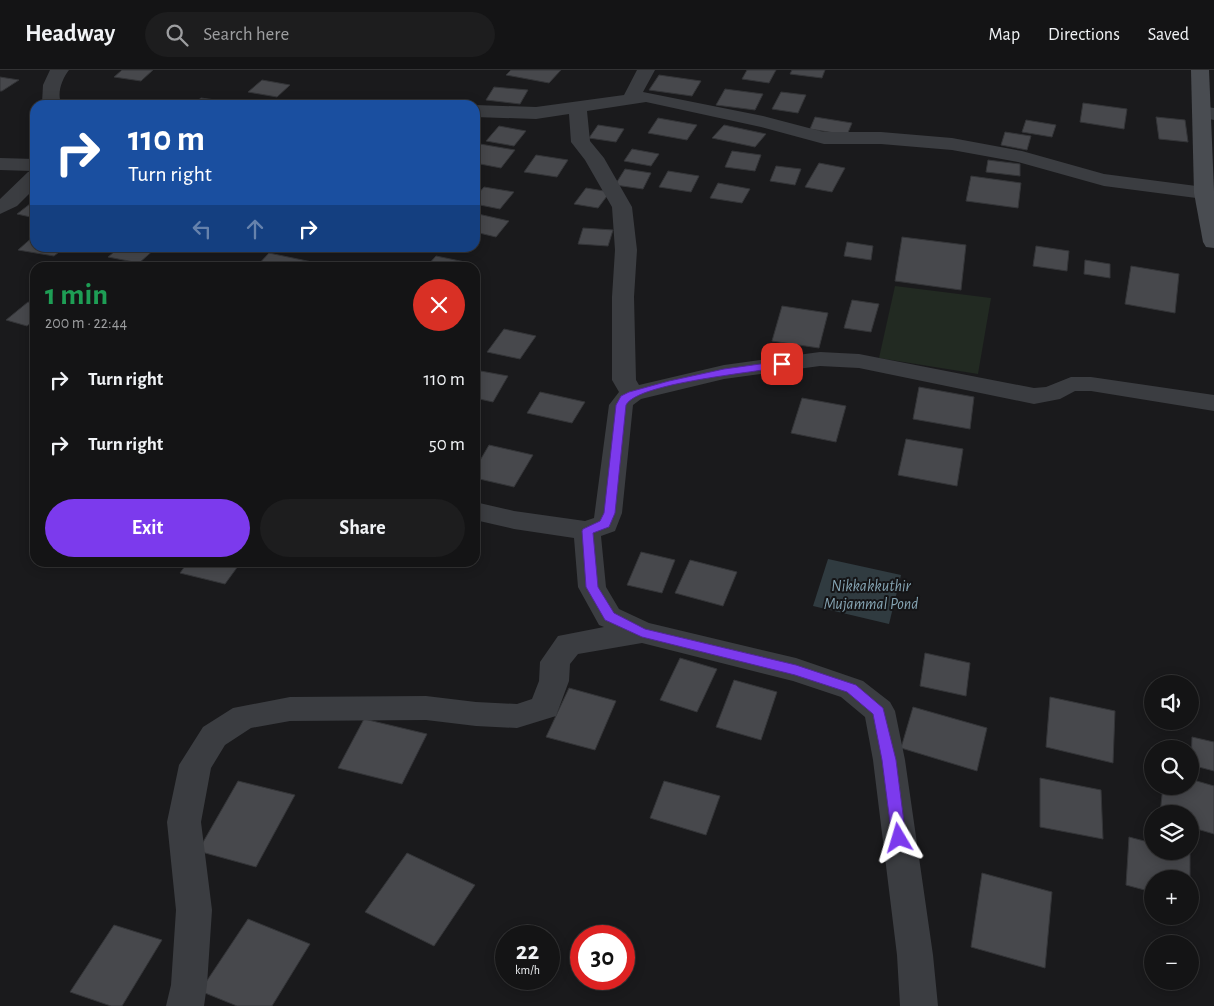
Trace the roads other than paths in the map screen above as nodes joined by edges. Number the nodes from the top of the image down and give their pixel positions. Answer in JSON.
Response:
{"nodes":[{"id":1,"x":60,"y":70,"type":"edge"},
{"id":2,"x":646,"y":70,"type":"edge"},
{"id":3,"x":1200,"y":70,"type":"edge"},
{"id":4,"x":631,"y":98,"type":"junction"},
{"id":5,"x":51,"y":100,"type":"edge"},
{"id":6,"x":577,"y":107,"type":"junction"},
{"id":7,"x":480,"y":111,"type":"edge"},
{"id":8,"x":1208,"y":113,"type":"edge"},
{"id":9,"x":0,"y":164,"type":"edge"},
{"id":10,"x":30,"y":164,"type":"edge"},
{"id":11,"x":30,"y":167,"type":"edge"},
{"id":12,"x":1204,"y":193,"type":"junction"},
{"id":13,"x":0,"y":208,"type":"edge"},
{"id":14,"x":1214,"y":242,"type":"edge"},
{"id":15,"x":632,"y":394,"type":"junction"},
{"id":16,"x":1214,"y":402,"type":"edge"},
{"id":17,"x":480,"y":512,"type":"edge"},
{"id":18,"x":587,"y":531,"type":"junction"},
{"id":19,"x":642,"y":632,"type":"junction"},
{"id":20,"x":185,"y":1006,"type":"edge"},
{"id":21,"x":919,"y":1006,"type":"edge"}],
"edges":[{"from":1,"to":5,"type":"street"},
{"from":2,"to":4,"type":"street"},
{"from":3,"to":8,"type":"main road"},
{"from":4,"to":6,"type":"street"},
{"from":4,"to":12,"type":"street"},
{"from":6,"to":7,"type":"street"},
{"from":6,"to":15,"type":"street"},
{"from":8,"to":12,"type":"main road"},
{"from":9,"to":10,"type":"street"},
{"from":11,"to":13,"type":"street"},
{"from":12,"to":14,"type":"main road"},
{"from":15,"to":16,"type":"street"},
{"from":15,"to":18,"type":"street"},
{"from":17,"to":18,"type":"street"},
{"from":18,"to":19,"type":"street"},
{"from":19,"to":20,"type":"street"},
{"from":19,"to":21,"type":"street"}]}
